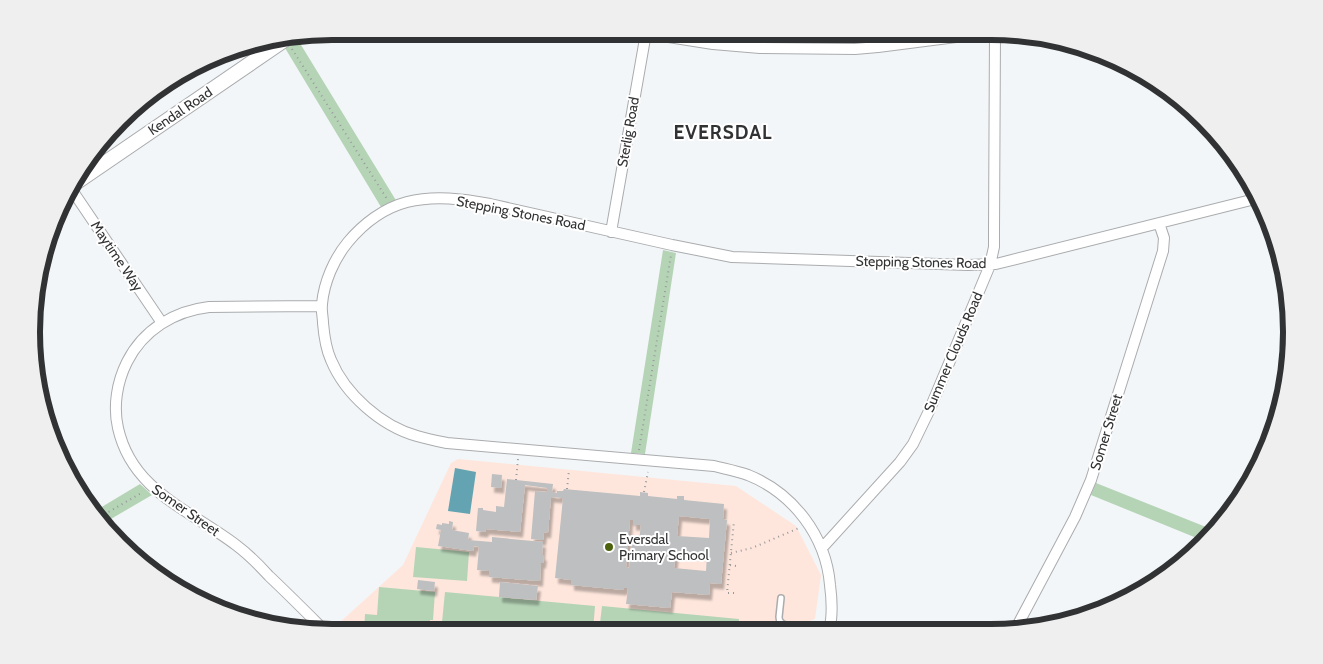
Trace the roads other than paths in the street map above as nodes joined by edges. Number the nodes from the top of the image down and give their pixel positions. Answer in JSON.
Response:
{"nodes":[{"id":1,"x":640,"y":40,"type":"edge"},
{"id":2,"x":689,"y":40,"type":"edge"},
{"id":3,"x":741,"y":40,"type":"edge"},
{"id":4,"x":933,"y":40,"type":"edge"},
{"id":5,"x":995,"y":40,"type":"edge"},
{"id":6,"x":289,"y":43,"type":"edge"},
{"id":7,"x":740,"y":46,"type":"junction"},
{"id":8,"x":85,"y":177,"type":"edge"},
{"id":9,"x":75,"y":194,"type":"edge"},
{"id":10,"x":1251,"y":200,"type":"edge"},
{"id":11,"x":1159,"y":223,"type":"junction"},
{"id":12,"x":611,"y":232,"type":"junction"},
{"id":13,"x":990,"y":264,"type":"junction"},
{"id":14,"x":322,"y":306,"type":"junction"},
{"id":15,"x":162,"y":323,"type":"junction"},
{"id":16,"x":822,"y":548,"type":"junction"},
{"id":17,"x":780,"y":598,"type":"dead end"},
{"id":18,"x":317,"y":623,"type":"edge"},
{"id":19,"x":1019,"y":623,"type":"edge"},
{"id":20,"x":783,"y":624,"type":"edge"},
{"id":21,"x":829,"y":624,"type":"edge"}],
"edges":[{"from":1,"to":12,"type":"street","name":"Sterlig Road"},
{"from":2,"to":7,"type":"street"},
{"from":3,"to":7,"type":"street"},
{"from":4,"to":7,"type":"street"},
{"from":5,"to":13,"type":"street","name":"Summer Clouds Road"},
{"from":6,"to":8,"type":"street","name":"Kendal Road"},
{"from":9,"to":15,"type":"street","name":"Maytime Way"},
{"from":10,"to":11,"type":"street","name":"Stepping Stones Road"},
{"from":11,"to":13,"type":"street","name":"Stepping Stones Road"},
{"from":11,"to":19,"type":"street","name":"Somer Street"},
{"from":12,"to":13,"type":"street","name":"Stepping Stones Road"},
{"from":12,"to":14,"type":"street","name":"Stepping Stones Road"},
{"from":13,"to":16,"type":"street","name":"Summer Clouds Road"},
{"from":14,"to":15,"type":"street","name":"Somer Street"},
{"from":14,"to":16,"type":"street","name":"Stepping Stones Road"},
{"from":15,"to":18,"type":"street","name":"Somer Street"},
{"from":16,"to":21,"type":"street","name":"Stepping Stones Road"},
{"from":17,"to":20,"type":"lane"}]}
